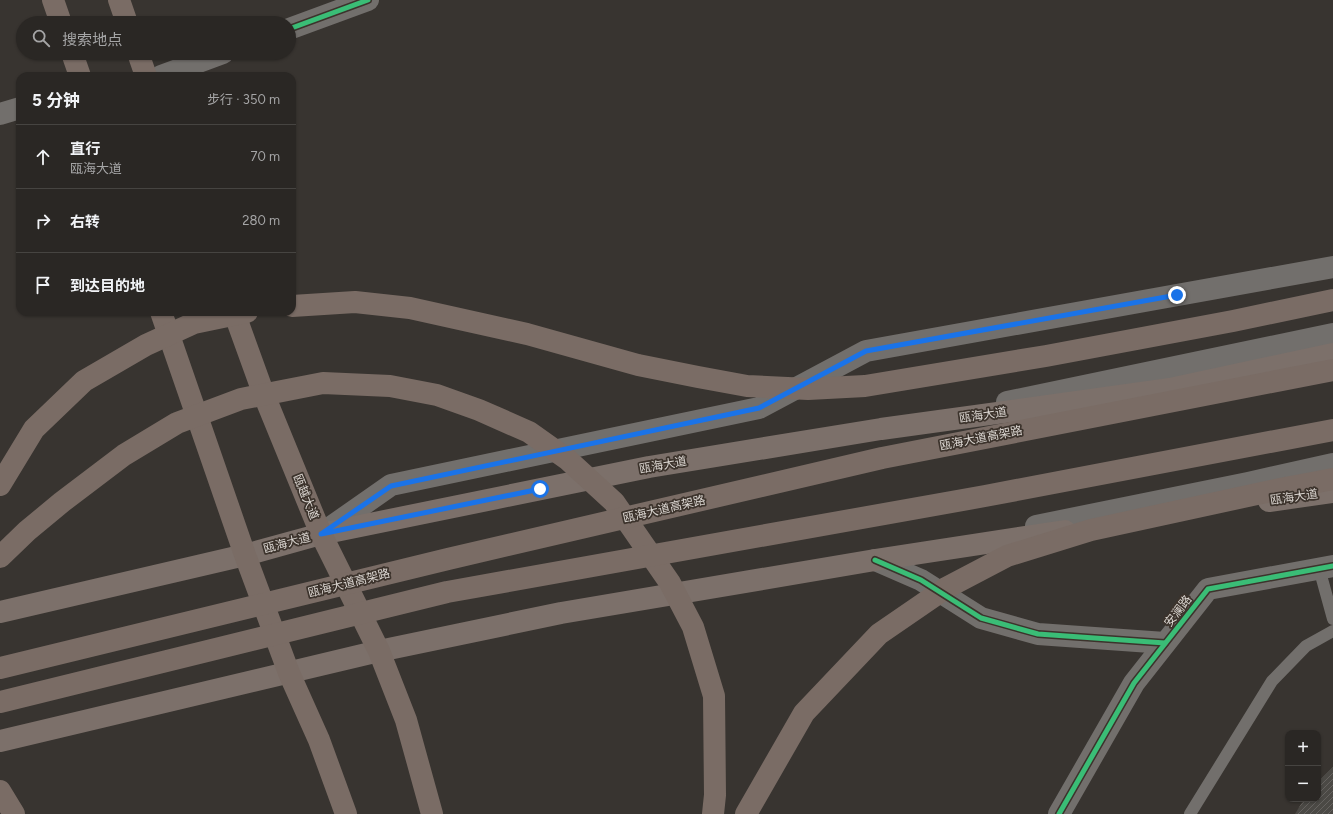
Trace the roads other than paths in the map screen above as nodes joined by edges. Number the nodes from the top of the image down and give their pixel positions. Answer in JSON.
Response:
{"nodes":[{"id":1,"x":53,"y":0,"type":"edge"},
{"id":2,"x":119,"y":0,"type":"edge"},
{"id":3,"x":368,"y":0,"type":"edge"},
{"id":4,"x":59,"y":16,"type":"edge"},
{"id":5,"x":125,"y":16,"type":"edge"},
{"id":6,"x":296,"y":26,"type":"edge"},
{"id":7,"x":74,"y":60,"type":"edge"},
{"id":8,"x":140,"y":60,"type":"edge"},
{"id":9,"x":204,"y":60,"type":"edge"},
{"id":10,"x":79,"y":72,"type":"edge"},
{"id":11,"x":145,"y":72,"type":"edge"},
{"id":12,"x":172,"y":72,"type":"edge"},
{"id":13,"x":16,"y":109,"type":"edge"},
{"id":14,"x":0,"y":114,"type":"edge"},
{"id":15,"x":1333,"y":267,"type":"edge"},
{"id":16,"x":1333,"y":300,"type":"edge"},
{"id":17,"x":296,"y":306,"type":"edge"},
{"id":18,"x":162,"y":316,"type":"edge"},
{"id":19,"x":228,"y":316,"type":"edge"},
{"id":20,"x":235,"y":316,"type":"edge"},
{"id":21,"x":1333,"y":334,"type":"edge"},
{"id":22,"x":1333,"y":354,"type":"edge"},
{"id":23,"x":1333,"y":370,"type":"edge"},
{"id":24,"x":881,"y":429,"type":"junction"},
{"id":25,"x":1333,"y":430,"type":"edge"},
{"id":26,"x":1333,"y":464,"type":"edge"},
{"id":27,"x":1333,"y":479,"type":"edge"},
{"id":28,"x":0,"y":485,"type":"edge"},
{"id":29,"x":1333,"y":492,"type":"edge"},
{"id":30,"x":321,"y":534,"type":"junction"},
{"id":31,"x":245,"y":555,"type":"junction"},
{"id":32,"x":0,"y":557,"type":"edge"},
{"id":33,"x":875,"y":560,"type":"junction"},
{"id":34,"x":1326,"y":567,"type":"edge"},
{"id":35,"x":0,"y":612,"type":"edge"},
{"id":36,"x":1333,"y":619,"type":"edge"},
{"id":37,"x":1333,"y":631,"type":"edge"},
{"id":38,"x":1165,"y":643,"type":"junction"},
{"id":39,"x":380,"y":651,"type":"junction"},
{"id":40,"x":0,"y":668,"type":"edge"},
{"id":41,"x":289,"y":673,"type":"junction"},
{"id":42,"x":0,"y":702,"type":"edge"},
{"id":43,"x":0,"y":741,"type":"edge"},
{"id":44,"x":0,"y":791,"type":"edge"},
{"id":45,"x":14,"y":814,"type":"edge"},
{"id":46,"x":346,"y":814,"type":"edge"},
{"id":47,"x":432,"y":814,"type":"edge"},
{"id":48,"x":713,"y":814,"type":"edge"},
{"id":49,"x":746,"y":814,"type":"edge"},
{"id":50,"x":1058,"y":814,"type":"edge"},
{"id":51,"x":1190,"y":814,"type":"edge"}],
"edges":[{"from":1,"to":4,"type":"highway"},
{"from":2,"to":5,"type":"highway"},
{"from":3,"to":6,"type":"main road"},
{"from":7,"to":10,"type":"highway"},
{"from":8,"to":11,"type":"highway"},
{"from":9,"to":12,"type":"main road"},
{"from":13,"to":14,"type":"main road"},
{"from":15,"to":30,"type":"main road"},
{"from":16,"to":17,"type":"highway"},
{"from":18,"to":31,"type":"highway"},
{"from":19,"to":28,"type":"highway"},
{"from":20,"to":30,"type":"highway","name":"瓯越大道"},
{"from":21,"to":24,"type":"main road"},
{"from":22,"to":24,"type":"main road","name":"瓯海大道"},
{"from":23,"to":40,"type":"highway","name":"瓯海大道高架路"},
{"from":24,"to":30,"type":"main road","name":"瓯海大道"},
{"from":25,"to":42,"type":"highway"},
{"from":26,"to":33,"type":"main road"},
{"from":27,"to":49,"type":"highway"},
{"from":29,"to":33,"type":"main road","name":"瓯海大道"},
{"from":30,"to":31,"type":"main road","name":"瓯海大道"},
{"from":30,"to":39,"type":"highway","name":"瓯越大道"},
{"from":31,"to":35,"type":"main road","name":"瓯海大道"},
{"from":31,"to":41,"type":"highway"},
{"from":32,"to":48,"type":"highway"},
{"from":33,"to":38,"type":"main road"},
{"from":33,"to":39,"type":"main road","name":"瓯海大道"},
{"from":34,"to":36,"type":"lane"},
{"from":34,"to":38,"type":"main road","name":"安澜路"},
{"from":37,"to":51,"type":"lane"},
{"from":38,"to":50,"type":"main road","name":"安澜路"},
{"from":39,"to":41,"type":"main road","name":"瓯海大道"},
{"from":39,"to":47,"type":"highway","name":"瓯越大道"},
{"from":41,"to":43,"type":"main road","name":"瓯海大道"},
{"from":41,"to":46,"type":"highway"},
{"from":44,"to":45,"type":"highway"}]}
